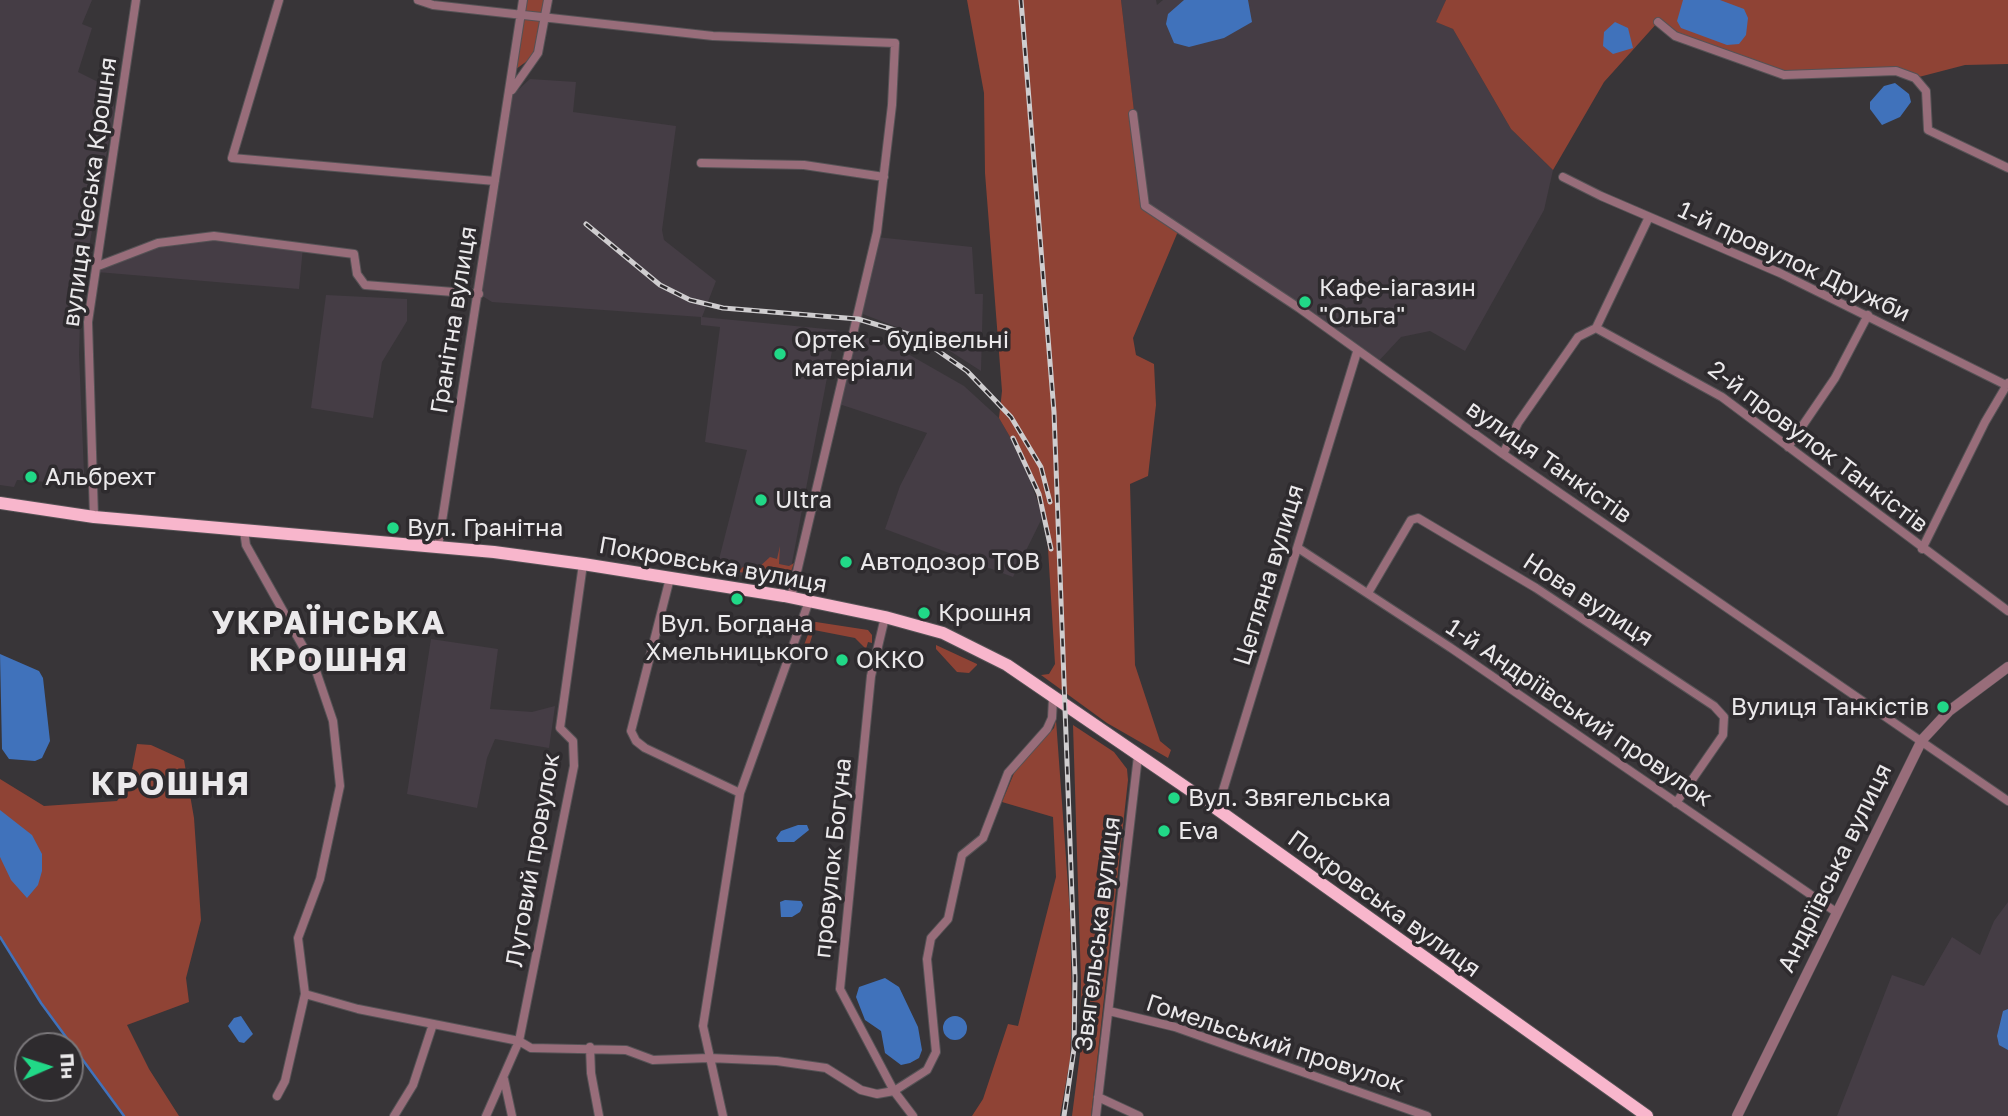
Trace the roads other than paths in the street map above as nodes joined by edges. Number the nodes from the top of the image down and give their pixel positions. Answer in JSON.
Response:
{"nodes":[{"id":1,"x":136,"y":0,"type":"edge"},
{"id":2,"x":279,"y":0,"type":"edge"},
{"id":3,"x":418,"y":0,"type":"edge"},
{"id":4,"x":523,"y":0,"type":"edge"},
{"id":5,"x":548,"y":0,"type":"edge"},
{"id":6,"x":521,"y":15,"type":"junction"},
{"id":7,"x":544,"y":17,"type":"junction"},
{"id":8,"x":1658,"y":22,"type":"dead end"},
{"id":9,"x":508,"y":99,"type":"junction"},
{"id":10,"x":1133,"y":114,"type":"dead end"},
{"id":11,"x":701,"y":163,"type":"dead end"},
{"id":12,"x":2008,"y":168,"type":"edge"},
{"id":13,"x":884,"y":177,"type":"junction"},
{"id":14,"x":1563,"y":177,"type":"dead end"},
{"id":15,"x":495,"y":181,"type":"junction"},
{"id":16,"x":1649,"y":217,"type":"junction"},
{"id":17,"x":98,"y":266,"type":"junction"},
{"id":18,"x":479,"y":293,"type":"junction"},
{"id":19,"x":1868,"y":315,"type":"junction"},
{"id":20,"x":1596,"y":328,"type":"junction"},
{"id":21,"x":1357,"y":352,"type":"junction"},
{"id":22,"x":2007,"y":384,"type":"edge"},
{"id":23,"x":1788,"y":447,"type":"junction"},
{"id":24,"x":1503,"y":454,"type":"junction"},
{"id":25,"x":0,"y":503,"type":"edge"},
{"id":26,"x":94,"y":517,"type":"junction"},
{"id":27,"x":244,"y":531,"type":"junction"},
{"id":28,"x":438,"y":547,"type":"junction"},
{"id":29,"x":1298,"y":548,"type":"junction"},
{"id":30,"x":1922,"y":549,"type":"junction"},
{"id":31,"x":583,"y":564,"type":"junction"},
{"id":32,"x":670,"y":578,"type":"junction"},
{"id":33,"x":1368,"y":593,"type":"junction"},
{"id":34,"x":791,"y":597,"type":"junction"},
{"id":35,"x":809,"y":601,"type":"junction"},
{"id":36,"x":2008,"y":611,"type":"edge"},
{"id":37,"x":885,"y":617,"type":"junction"},
{"id":38,"x":2008,"y":667,"type":"edge"},
{"id":39,"x":1053,"y":698,"type":"junction"},
{"id":40,"x":1922,"y":740,"type":"junction"},
{"id":41,"x":1138,"y":756,"type":"junction"},
{"id":42,"x":740,"y":793,"type":"junction"},
{"id":43,"x":2008,"y":801,"type":"edge"},
{"id":44,"x":1676,"y":803,"type":"junction"},
{"id":45,"x":1217,"y":810,"type":"junction"},
{"id":46,"x":1836,"y":912,"type":"junction"},
{"id":47,"x":305,"y":994,"type":"junction"},
{"id":48,"x":1109,"y":1012,"type":"junction"},
{"id":49,"x":433,"y":1024,"type":"junction"},
{"id":50,"x":519,"y":1041,"type":"junction"},
{"id":51,"x":590,"y":1047,"type":"junction"},
{"id":52,"x":709,"y":1058,"type":"junction"},
{"id":53,"x":504,"y":1079,"type":"junction"},
{"id":54,"x":894,"y":1091,"type":"junction"},
{"id":55,"x":277,"y":1096,"type":"dead end"},
{"id":56,"x":1098,"y":1097,"type":"junction"},
{"id":57,"x":394,"y":1116,"type":"edge"},
{"id":58,"x":486,"y":1116,"type":"edge"},
{"id":59,"x":512,"y":1116,"type":"edge"},
{"id":60,"x":598,"y":1116,"type":"edge"},
{"id":61,"x":723,"y":1116,"type":"edge"},
{"id":62,"x":914,"y":1116,"type":"edge"},
{"id":63,"x":1097,"y":1116,"type":"edge"},
{"id":64,"x":1139,"y":1116,"type":"edge"},
{"id":65,"x":1427,"y":1116,"type":"edge"},
{"id":66,"x":1647,"y":1116,"type":"edge"},
{"id":67,"x":1737,"y":1116,"type":"edge"}],
"edges":[{"from":1,"to":17,"type":"street","name":"вулиця Чеська Крошня"},
{"from":2,"to":15,"type":"street"},
{"from":3,"to":6,"type":"street"},
{"from":4,"to":6,"type":"street","name":"Гранітна вулиця"},
{"from":5,"to":7,"type":"street","name":"Гранітна вулиця"},
{"from":6,"to":7,"type":"street"},
{"from":6,"to":9,"type":"street","name":"Гранітна вулиця"},
{"from":7,"to":9,"type":"street","name":"Гранітна вулиця"},
{"from":7,"to":13,"type":"street"},
{"from":8,"to":12,"type":"street"},
{"from":9,"to":15,"type":"street","name":"Гранітна вулиця"},
{"from":10,"to":21,"type":"street","name":"вулиця Танкістів"},
{"from":11,"to":13,"type":"street"},
{"from":13,"to":34,"type":"street"},
{"from":14,"to":16,"type":"street","name":"1-й провулок Дружби"},
{"from":15,"to":18,"type":"street","name":"Гранітна вулиця"},
{"from":16,"to":19,"type":"street","name":"1-й провулок Дружби"},
{"from":16,"to":20,"type":"street"},
{"from":17,"to":18,"type":"street"},
{"from":17,"to":26,"type":"street","name":"вулиця Чеська Крошня"},
{"from":18,"to":28,"type":"street","name":"Гранітна вулиця"},
{"from":19,"to":22,"type":"street","name":"1-й провулок Дружби"},
{"from":19,"to":23,"type":"street"},
{"from":20,"to":23,"type":"street","name":"2-й провулок Танкістів"},
{"from":20,"to":24,"type":"street"},
{"from":21,"to":24,"type":"street","name":"вулиця Танкістів"},
{"from":21,"to":29,"type":"street","name":"Цегляна вулиця"},
{"from":22,"to":30,"type":"street"},
{"from":23,"to":30,"type":"street","name":"2-й провулок Танкістів"},
{"from":24,"to":40,"type":"street","name":"вулиця Танкістів"},
{"from":25,"to":26,"type":"highway","name":"Покровська вулиця"},
{"from":26,"to":27,"type":"highway","name":"Покровська вулиця"},
{"from":27,"to":28,"type":"highway","name":"Покровська вулиця"},
{"from":27,"to":47,"type":"street"},
{"from":28,"to":31,"type":"highway","name":"Покровська вулиця"},
{"from":29,"to":33,"type":"street","name":"1-й Андріївський провулок"},
{"from":29,"to":45,"type":"street","name":"Цегляна вулиця"},
{"from":30,"to":36,"type":"street","name":"2-й провулок Танкістів"},
{"from":31,"to":32,"type":"highway","name":"Покровська вулиця"},
{"from":31,"to":50,"type":"street","name":"Луговий провулок"},
{"from":32,"to":34,"type":"highway","name":"Покровська вулиця"},
{"from":32,"to":42,"type":"street"},
{"from":33,"to":44,"type":"street","name":"1-й Андріївський провулок"},
{"from":33,"to":44,"type":"street","name":"Нова вулиця"},
{"from":34,"to":35,"type":"highway","name":"Покровська вулиця"},
{"from":35,"to":37,"type":"highway","name":"Покровська вулиця"},
{"from":35,"to":42,"type":"street"},
{"from":37,"to":39,"type":"highway","name":"Покровська вулиця"},
{"from":37,"to":54,"type":"street","name":"провулок Богуна"},
{"from":38,"to":40,"type":"street","name":"Андріївська вулиця"},
{"from":39,"to":41,"type":"highway","name":"Покровська вулиця"},
{"from":39,"to":54,"type":"street"},
{"from":40,"to":43,"type":"street","name":"вулиця Танкістів"},
{"from":40,"to":46,"type":"street","name":"Андріївська вулиця"},
{"from":41,"to":45,"type":"highway","name":"Покровська вулиця"},
{"from":41,"to":48,"type":"street","name":"Звягельська вулиця"},
{"from":42,"to":52,"type":"street"},
{"from":44,"to":46,"type":"street","name":"1-й Андріївський провулок"},
{"from":45,"to":66,"type":"highway","name":"Покровська вулиця"},
{"from":46,"to":67,"type":"street","name":"Андріївська вулиця"},
{"from":47,"to":49,"type":"street"},
{"from":47,"to":55,"type":"street"},
{"from":48,"to":56,"type":"street","name":"Звягельська вулиця"},
{"from":48,"to":65,"type":"street","name":"Гомельський провулок"},
{"from":49,"to":50,"type":"street"},
{"from":49,"to":57,"type":"street"},
{"from":50,"to":51,"type":"street"},
{"from":50,"to":53,"type":"street"},
{"from":51,"to":52,"type":"street"},
{"from":51,"to":60,"type":"street"},
{"from":52,"to":54,"type":"street"},
{"from":52,"to":61,"type":"street"},
{"from":53,"to":58,"type":"street"},
{"from":53,"to":59,"type":"street"},
{"from":54,"to":62,"type":"street","name":"провулок Богуна"},
{"from":56,"to":63,"type":"street","name":"Звягельська вулиця"},
{"from":56,"to":64,"type":"street"}]}
